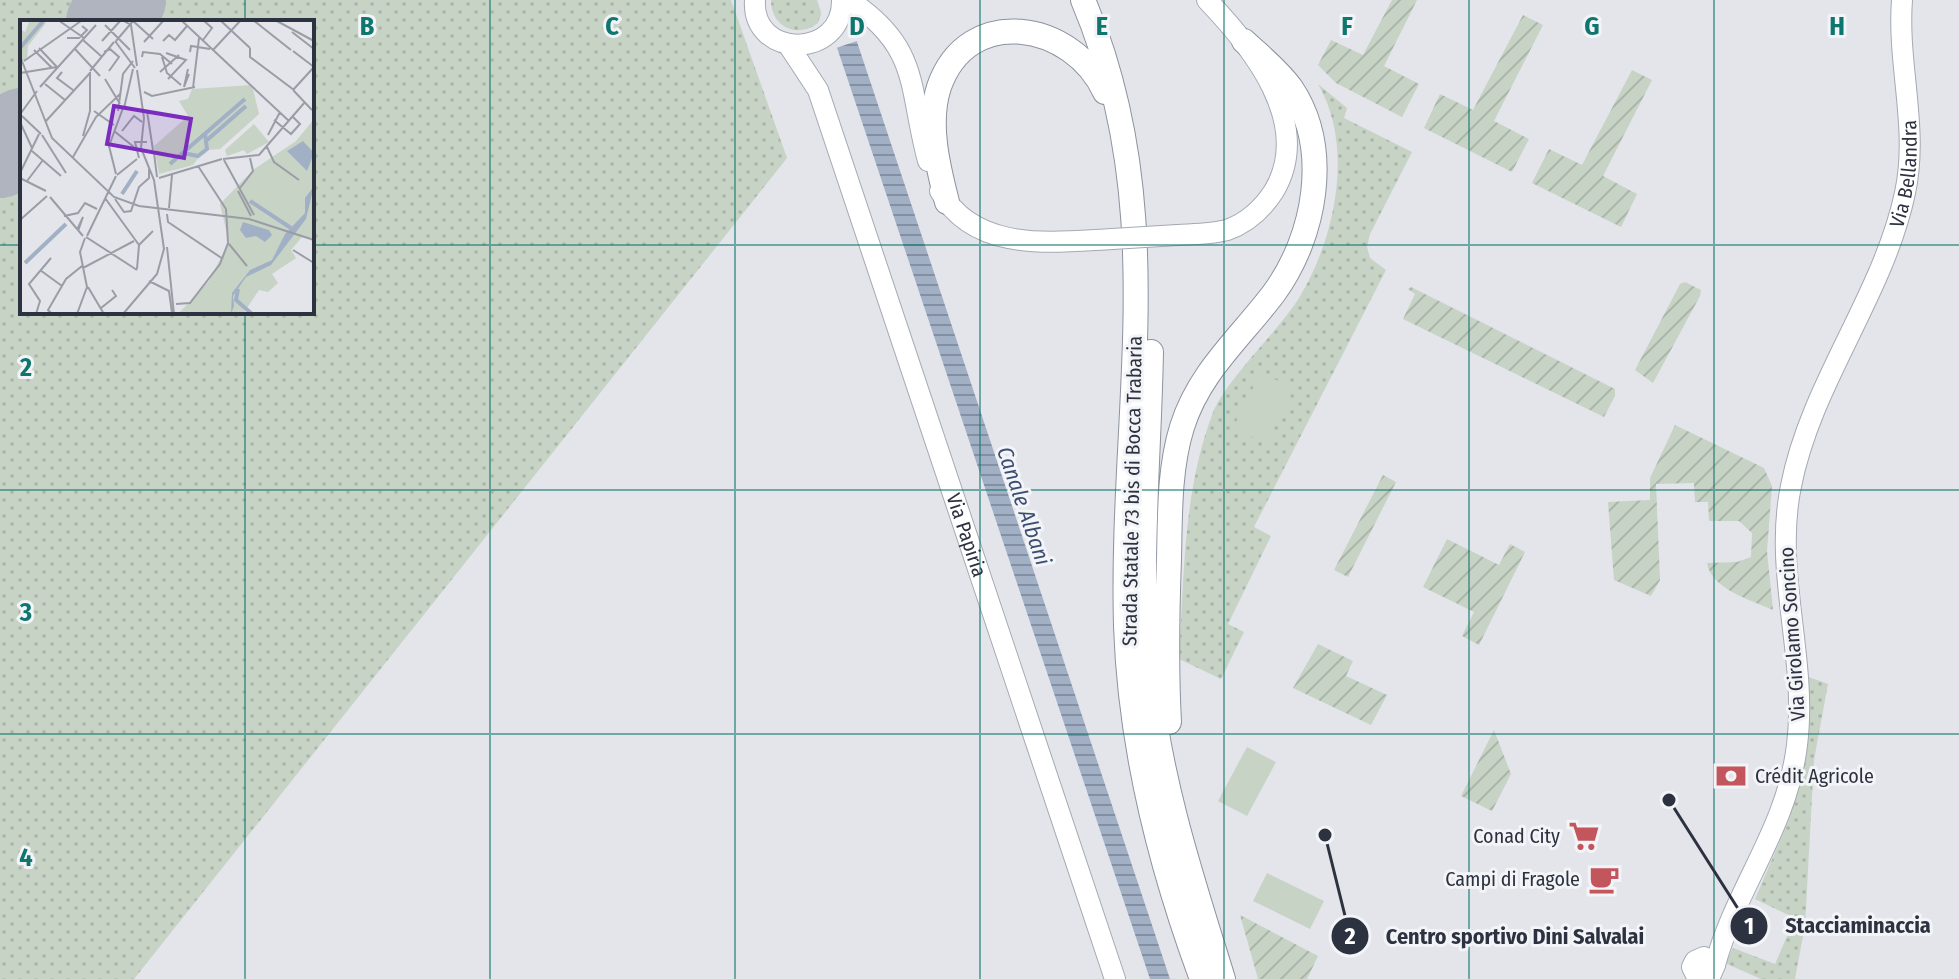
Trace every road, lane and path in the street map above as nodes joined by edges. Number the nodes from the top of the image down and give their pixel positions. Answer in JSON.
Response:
{"nodes":[{"id":1,"x":755,"y":0,"type":"edge"},
{"id":2,"x":842,"y":0,"type":"edge"},
{"id":3,"x":849,"y":0,"type":"edge"},
{"id":4,"x":1083,"y":0,"type":"edge"},
{"id":5,"x":1099,"y":0,"type":"edge"},
{"id":6,"x":1207,"y":0,"type":"edge"},
{"id":7,"x":1902,"y":0,"type":"edge"},
{"id":8,"x":839,"y":21,"type":"junction"},
{"id":9,"x":884,"y":25,"type":"junction"},
{"id":10,"x":824,"y":39,"type":"junction"},
{"id":11,"x":1244,"y":41,"type":"junction"},
{"id":12,"x":789,"y":46,"type":"junction"},
{"id":13,"x":818,"y":90,"type":"junction"},
{"id":14,"x":1127,"y":146,"type":"junction"},
{"id":15,"x":947,"y":202,"type":"junction"},
{"id":16,"x":1849,"y":338,"type":"joint"},
{"id":17,"x":1181,"y":840,"type":"junction"},
{"id":18,"x":1701,"y":972,"type":"edge"},
{"id":19,"x":1115,"y":979,"type":"edge"},
{"id":20,"x":1202,"y":979,"type":"edge"},
{"id":21,"x":1223,"y":979,"type":"edge"}],
"edges":[{"from":1,"to":12,"type":"main road","name":"Via Papiria"},
{"from":2,"to":8,"type":"main road"},
{"from":3,"to":9,"type":"main road"},
{"from":4,"to":14,"type":"highway","name":"Strada Statale 73 bis di Bocca Trabaria"},
{"from":5,"to":17,"type":"highway","name":"Strada Statale 73 bis di Bocca Trabaria"},
{"from":6,"to":11,"type":"main road"},
{"from":7,"to":16,"type":"main road","name":"Via Bellandra"},
{"from":8,"to":9,"type":"main road"},
{"from":8,"to":10,"type":"main road"},
{"from":9,"to":15,"type":"main road"},
{"from":10,"to":12,"type":"main road"},
{"from":10,"to":13,"type":"main road","name":"Via Papiria"},
{"from":11,"to":15,"type":"main road","bridge":true},
{"from":11,"to":17,"type":"highway"},
{"from":12,"to":13,"type":"main road","name":"Via Papiria"},
{"from":13,"to":19,"type":"main road","name":"Via Papiria"},
{"from":14,"to":15,"type":"highway"},
{"from":14,"to":20,"type":"highway","name":"Strada Statale 73 bis di Bocca Trabaria"},
{"from":16,"to":18,"type":"main road","name":"Via Girolamo Soncino"},
{"from":17,"to":21,"type":"highway","name":"Strada Statale 73 bis di Bocca Trabaria"}]}
